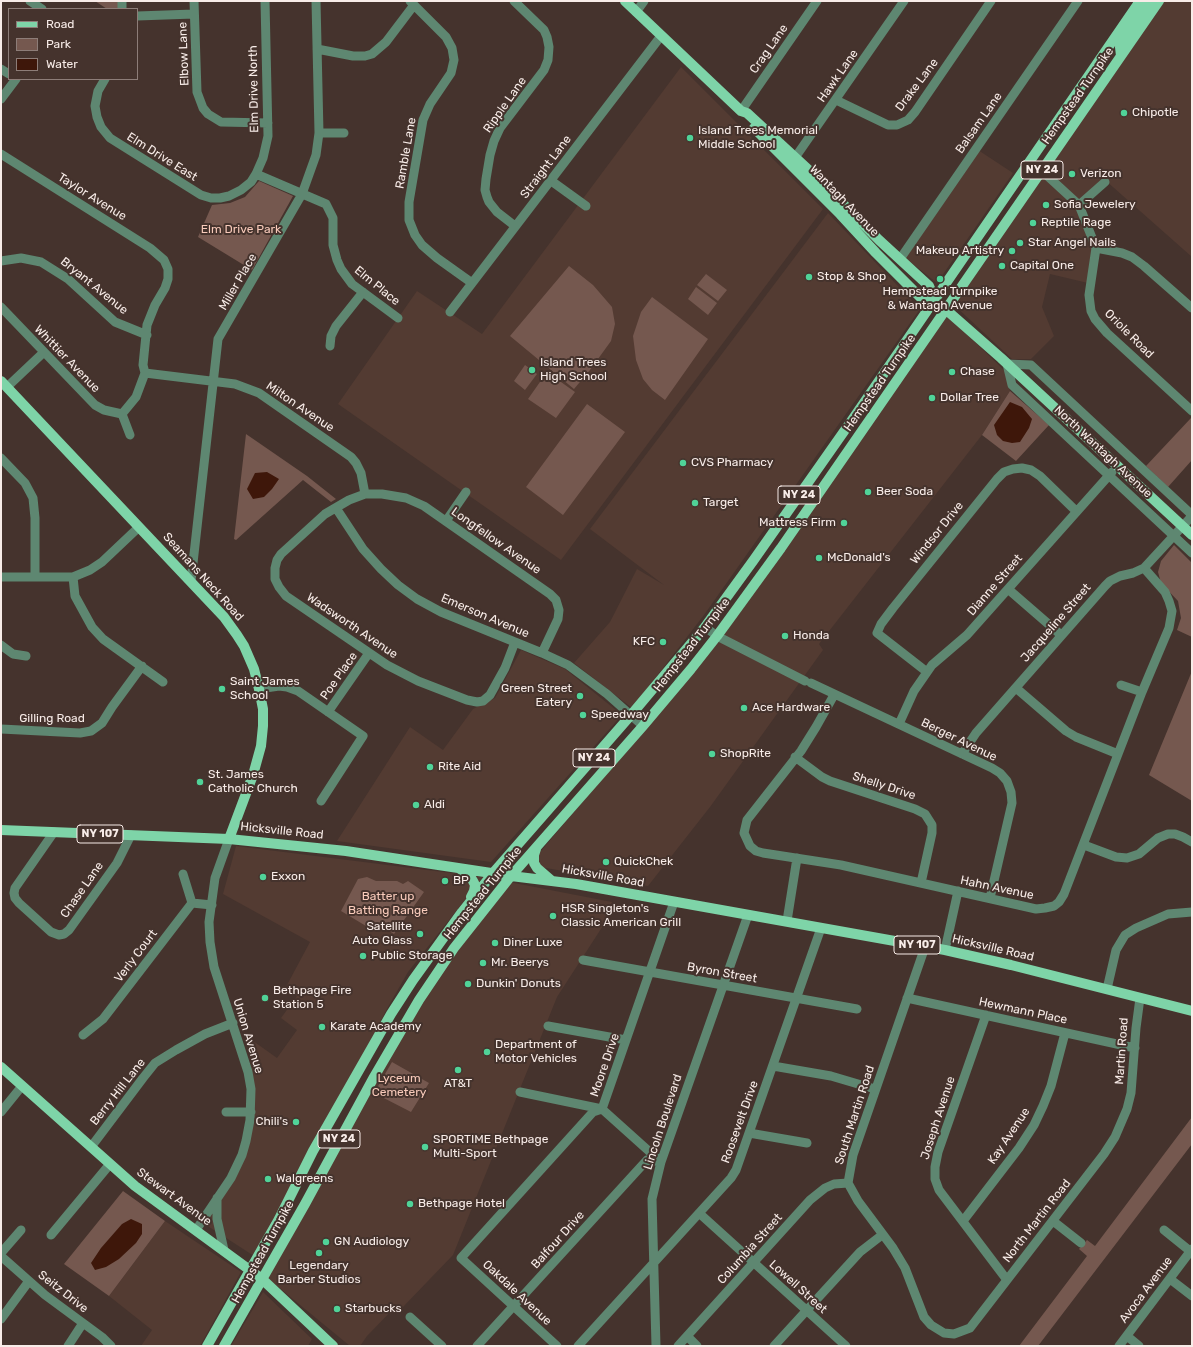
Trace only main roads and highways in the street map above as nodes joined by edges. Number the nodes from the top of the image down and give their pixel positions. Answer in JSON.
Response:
{"nodes":[{"id":1,"x":625,"y":1,"type":"edge"},
{"id":2,"x":1140,"y":1,"type":"edge"},
{"id":3,"x":1150,"y":1,"type":"edge"},
{"id":4,"x":1159,"y":1,"type":"edge"},
{"id":5,"x":1108,"y":47,"type":"junction"},
{"id":6,"x":1121,"y":56,"type":"junction"},
{"id":7,"x":793,"y":161,"type":"junction"},
{"id":8,"x":935,"y":300,"type":"junction"},
{"id":9,"x":946,"y":310,"type":"junction"},
{"id":10,"x":4,"y":384,"type":"edge"},
{"id":11,"x":1192,"y":536,"type":"edge"},
{"id":12,"x":1,"y":830,"type":"edge"},
{"id":13,"x":229,"y":839,"type":"junction"},
{"id":14,"x":538,"y":846,"type":"junction"},
{"id":15,"x":458,"y":867,"type":"junction"},
{"id":16,"x":493,"y":873,"type":"junction"},
{"id":17,"x":511,"y":876,"type":"junction"},
{"id":18,"x":552,"y":881,"type":"junction"},
{"id":19,"x":462,"y":912,"type":"junction"},
{"id":20,"x":1192,"y":1011,"type":"edge"},
{"id":21,"x":1,"y":1067,"type":"edge"},
{"id":22,"x":251,"y":1270,"type":"junction"},
{"id":23,"x":262,"y":1279,"type":"junction"},
{"id":24,"x":207,"y":1346,"type":"edge"},
{"id":25,"x":224,"y":1346,"type":"edge"},
{"id":26,"x":333,"y":1346,"type":"edge"}],
"edges":[{"from":1,"to":7,"type":"main road","name":"Wantagh Avenue"},
{"from":2,"to":5,"type":"main road","name":"Hempstead Turnpike","number":"NY 24"},
{"from":3,"to":6,"type":"main road"},
{"from":4,"to":6,"type":"main road","name":"Hempstead Turnpike","number":"NY 24"},
{"from":5,"to":6,"type":"main road"},
{"from":5,"to":8,"type":"main road","name":"Hempstead Turnpike","number":"NY 24"},
{"from":6,"to":9,"type":"main road","name":"Hempstead Turnpike","number":"NY 24"},
{"from":7,"to":8,"type":"main road","name":"Wantagh Avenue"},
{"from":7,"to":8,"type":"main road","name":"Wantagh Avenue"},
{"from":8,"to":9,"type":"main road","name":"Wantagh Avenue"},
{"from":8,"to":16,"type":"main road","name":"Hempstead Turnpike","number":"NY 24"},
{"from":9,"to":11,"type":"main road","name":"North Wantagh Avenue"},
{"from":9,"to":14,"type":"main road","name":"Hempstead Turnpike","number":"NY 24"},
{"from":10,"to":13,"type":"main road","name":"Seamans Neck Road"},
{"from":12,"to":13,"type":"main road","name":"Hicksville Road","number":"NY 107"},
{"from":13,"to":15,"type":"main road","name":"Hicksville Road","number":"NY 107"},
{"from":14,"to":17,"type":"main road","name":"Hempstead Turnpike","number":"NY 24"},
{"from":14,"to":18,"type":"main road"},
{"from":15,"to":16,"type":"main road","name":"Hicksville Road","number":"NY 107"},
{"from":15,"to":19,"type":"main road"},
{"from":16,"to":17,"type":"main road","name":"Hicksville Road","number":"NY 107"},
{"from":16,"to":19,"type":"main road","name":"Hempstead Turnpike","number":"NY 24"},
{"from":17,"to":18,"type":"main road","name":"Hicksville Road","number":"NY 107"},
{"from":17,"to":23,"type":"main road","name":"Hempstead Turnpike","number":"NY 24"},
{"from":18,"to":20,"type":"main road","name":"Hicksville Road","number":"NY 107"},
{"from":19,"to":22,"type":"main road","name":"Hempstead Turnpike","number":"NY 24"},
{"from":21,"to":22,"type":"main road","name":"Stewart Avenue"},
{"from":22,"to":23,"type":"main road","name":"Stewart Avenue"},
{"from":22,"to":24,"type":"main road","name":"Hempstead Turnpike","number":"NY 24"},
{"from":23,"to":25,"type":"main road","name":"Hempstead Turnpike","number":"NY 24"},
{"from":23,"to":26,"type":"main road","name":"Stewart Avenue"}]}
